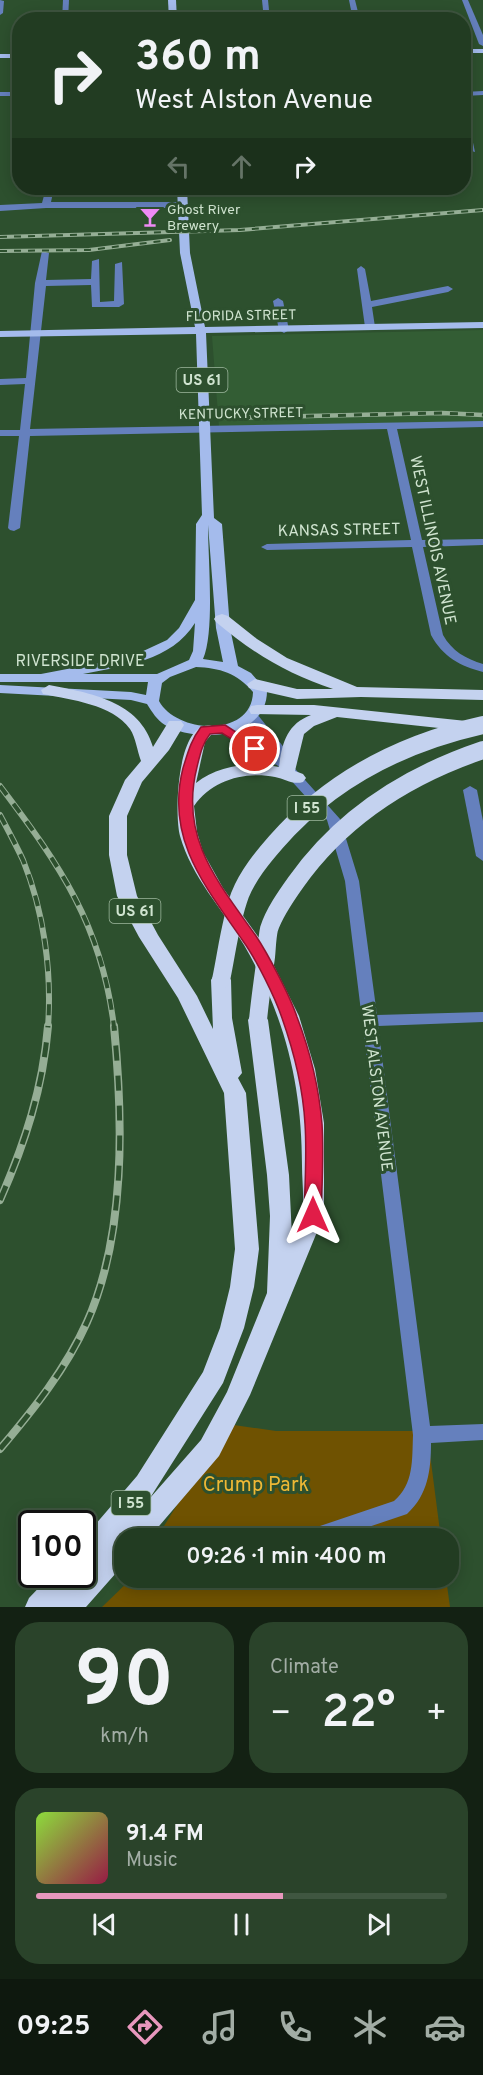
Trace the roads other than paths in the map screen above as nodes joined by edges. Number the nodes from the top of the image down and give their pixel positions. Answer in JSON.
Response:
{"nodes":[{"id":1,"x":1,"y":2,"type":"edge"},
{"id":2,"x":0,"y":13,"type":"edge"},
{"id":3,"x":471,"y":15,"type":"edge"},
{"id":4,"x":483,"y":44,"type":"edge"},
{"id":5,"x":471,"y":146,"type":"edge"},
{"id":6,"x":472,"y":150,"type":"dead end"},
{"id":7,"x":48,"y":195,"type":"edge"},
{"id":8,"x":182,"y":195,"type":"edge"},
{"id":9,"x":183,"y":205,"type":"junction"},
{"id":10,"x":46,"y":206,"type":"junction"},
{"id":11,"x":0,"y":208,"type":"edge"},
{"id":12,"x":45,"y":253,"type":"dead end"},
{"id":13,"x":96,"y":261,"type":"dead end"},
{"id":14,"x":119,"y":264,"type":"dead end"},
{"id":15,"x":361,"y":269,"type":"dead end"},
{"id":16,"x":95,"y":282,"type":"junction"},
{"id":17,"x":40,"y":283,"type":"junction"},
{"id":18,"x":448,"y":289,"type":"dead end"},
{"id":19,"x":278,"y":301,"type":"dead end"},
{"id":20,"x":367,"y":305,"type":"junction"},
{"id":21,"x":483,"y":325,"type":"edge"},
{"id":22,"x":370,"y":327,"type":"junction"},
{"id":23,"x":284,"y":330,"type":"junction"},
{"id":24,"x":201,"y":332,"type":"junction"},
{"id":25,"x":34,"y":333,"type":"junction"},
{"id":26,"x":0,"y":334,"type":"edge"},
{"id":27,"x":30,"y":381,"type":"junction"},
{"id":28,"x":0,"y":382,"type":"edge"},
{"id":29,"x":391,"y":425,"type":"junction"},
{"id":30,"x":482,"y":425,"type":"edge"},
{"id":31,"x":204,"y":429,"type":"junction"},
{"id":32,"x":25,"y":432,"type":"junction"},
{"id":33,"x":0,"y":433,"type":"edge"},
{"id":34,"x":208,"y":519,"type":"junction"},
{"id":35,"x":14,"y":528,"type":"dead end"},
{"id":36,"x":483,"y":542,"type":"edge"},
{"id":37,"x":416,"y":544,"type":"junction"},
{"id":38,"x":267,"y":547,"type":"dead end"},
{"id":39,"x":201,"y":601,"type":"junction"},
{"id":40,"x":222,"y":619,"type":"junction"},
{"id":41,"x":195,"y":663,"type":"junction"},
{"id":42,"x":231,"y":667,"type":"junction"},
{"id":43,"x":483,"y":668,"type":"edge"},
{"id":44,"x":0,"y":678,"type":"edge"},
{"id":45,"x":160,"y":678,"type":"junction"},
{"id":46,"x":45,"y":684,"type":"junction"},
{"id":47,"x":255,"y":684,"type":"junction"},
{"id":48,"x":0,"y":690,"type":"edge"},
{"id":49,"x":361,"y":692,"type":"junction"},
{"id":50,"x":483,"y":695,"type":"edge"},
{"id":51,"x":152,"y":702,"type":"junction"},
{"id":52,"x":254,"y":713,"type":"junction"},
{"id":53,"x":348,"y":714,"type":"junction"},
{"id":54,"x":175,"y":724,"type":"junction"},
{"id":55,"x":483,"y":726,"type":"edge"},
{"id":56,"x":225,"y":729,"type":"junction"},
{"id":57,"x":206,"y":730,"type":"junction"},
{"id":58,"x":483,"y":750,"type":"edge"},
{"id":59,"x":150,"y":762,"type":"junction"},
{"id":60,"x":289,"y":769,"type":"junction"},
{"id":61,"x":470,"y":790,"type":"dead end"},
{"id":62,"x":185,"y":806,"type":"junction"},
{"id":63,"x":483,"y":856,"type":"edge"},
{"id":64,"x":483,"y":1017,"type":"edge"},
{"id":65,"x":369,"y":1021,"type":"junction"},
{"id":66,"x":235,"y":1093,"type":"junction"},
{"id":67,"x":279,"y":1293,"type":"junction"},
{"id":68,"x":483,"y":1432,"type":"edge"},
{"id":69,"x":422,"y":1436,"type":"junction"},
{"id":70,"x":141,"y":1528,"type":"edge"},
{"id":71,"x":339,"y":1528,"type":"edge"},
{"id":72,"x":96,"y":1543,"type":"edge"},
{"id":73,"x":114,"y":1554,"type":"edge"},
{"id":74,"x":60,"y":1597,"type":"edge"}],
"edges":[{"from":1,"to":2,"type":"street"},
{"from":3,"to":4,"type":"street"},
{"from":5,"to":6,"type":"street"},
{"from":7,"to":10,"type":"street"},
{"from":8,"to":9,"type":"main road","number":"US 61"},
{"from":9,"to":10,"type":"street"},
{"from":9,"to":24,"type":"main road","number":"US 61"},
{"from":10,"to":11,"type":"street"},
{"from":12,"to":17,"type":"street"},
{"from":13,"to":16,"type":"street"},
{"from":14,"to":16,"type":"street"},
{"from":15,"to":20,"type":"street"},
{"from":16,"to":17,"type":"street"},
{"from":17,"to":25,"type":"street"},
{"from":18,"to":20,"type":"street"},
{"from":19,"to":23,"type":"street"},
{"from":20,"to":22,"type":"street"},
{"from":21,"to":22,"type":"main road","name":"FLORIDA STREET"},
{"from":22,"to":23,"type":"main road","name":"FLORIDA STREET"},
{"from":23,"to":24,"type":"main road","name":"FLORIDA STREET"},
{"from":24,"to":25,"type":"main road","name":"FLORIDA STREET"},
{"from":24,"to":31,"type":"main road","number":"US 61"},
{"from":25,"to":26,"type":"main road","name":"FLORIDA STREET"},
{"from":25,"to":27,"type":"street"},
{"from":27,"to":28,"type":"street"},
{"from":27,"to":32,"type":"street"},
{"from":29,"to":30,"type":"street","name":"KENTUCKY STREET"},
{"from":29,"to":31,"type":"street","name":"KENTUCKY STREET"},
{"from":29,"to":37,"type":"street","name":"WEST ILLINOIS AVENUE"},
{"from":31,"to":32,"type":"street","name":"KENTUCKY STREET"},
{"from":31,"to":34,"type":"main road","number":"US 61"},
{"from":32,"to":33,"type":"street","name":"KENTUCKY STREET"},
{"from":32,"to":35,"type":"street"},
{"from":34,"to":39,"type":"main road","number":"US 61"},
{"from":34,"to":40,"type":"main road","number":"US 61"},
{"from":36,"to":37,"type":"street","name":"KANSAS STREET"},
{"from":37,"to":38,"type":"street","name":"KANSAS STREET"},
{"from":37,"to":43,"type":"street","name":"WEST ILLINOIS AVENUE"},
{"from":39,"to":41,"type":"main road","number":"US 61"},
{"from":39,"to":46,"type":"main road"},
{"from":40,"to":42,"type":"main road","number":"US 61"},
{"from":40,"to":49,"type":"highway"},
{"from":41,"to":42,"type":"main road"},
{"from":41,"to":45,"type":"main road"},
{"from":42,"to":47,"type":"main road"},
{"from":44,"to":46,"type":"main road","name":"RIVERSIDE DRIVE"},
{"from":45,"to":46,"type":"main road","name":"RIVERSIDE DRIVE"},
{"from":45,"to":51,"type":"main road"},
{"from":46,"to":48,"type":"main road","name":"RIVERSIDE DRIVE"},
{"from":46,"to":51,"type":"main road","name":"RIVERSIDE DRIVE"},
{"from":46,"to":59,"type":"highway"},
{"from":47,"to":49,"type":"highway"},
{"from":47,"to":52,"type":"main road"},
{"from":49,"to":50,"type":"highway"},
{"from":51,"to":54,"type":"main road"},
{"from":52,"to":53,"type":"highway"},
{"from":52,"to":56,"type":"main road"},
{"from":52,"to":60,"type":"street","name":"WEST ALSTON AVENUE"},
{"from":53,"to":55,"type":"highway"},
{"from":53,"to":60,"type":"highway"},
{"from":54,"to":57,"type":"main road"},
{"from":54,"to":59,"type":"highway","number":"US 61"},
{"from":55,"to":66,"type":"highway","number":"I 55","bridge":true},
{"from":56,"to":57,"type":"main road"},
{"from":56,"to":60,"type":"street","name":"WEST ALSTON AVENUE"},
{"from":57,"to":62,"type":"highway"},
{"from":58,"to":67,"type":"highway","number":"I 55","bridge":true},
{"from":59,"to":66,"type":"highway","number":"US 61"},
{"from":60,"to":62,"type":"highway"},
{"from":60,"to":65,"type":"street","name":"WEST ALSTON AVENUE"},
{"from":61,"to":63,"type":"street"},
{"from":62,"to":67,"type":"highway"},
{"from":64,"to":65,"type":"street"},
{"from":65,"to":69,"type":"street","name":"WEST ALSTON AVENUE"},
{"from":66,"to":72,"type":"highway","number":"I 55"},
{"from":67,"to":70,"type":"highway","number":"I 55"},
{"from":68,"to":69,"type":"street"},
{"from":69,"to":71,"type":"street","name":"WEST ALSTON AVENUE"},
{"from":73,"to":74,"type":"highway"}]}
